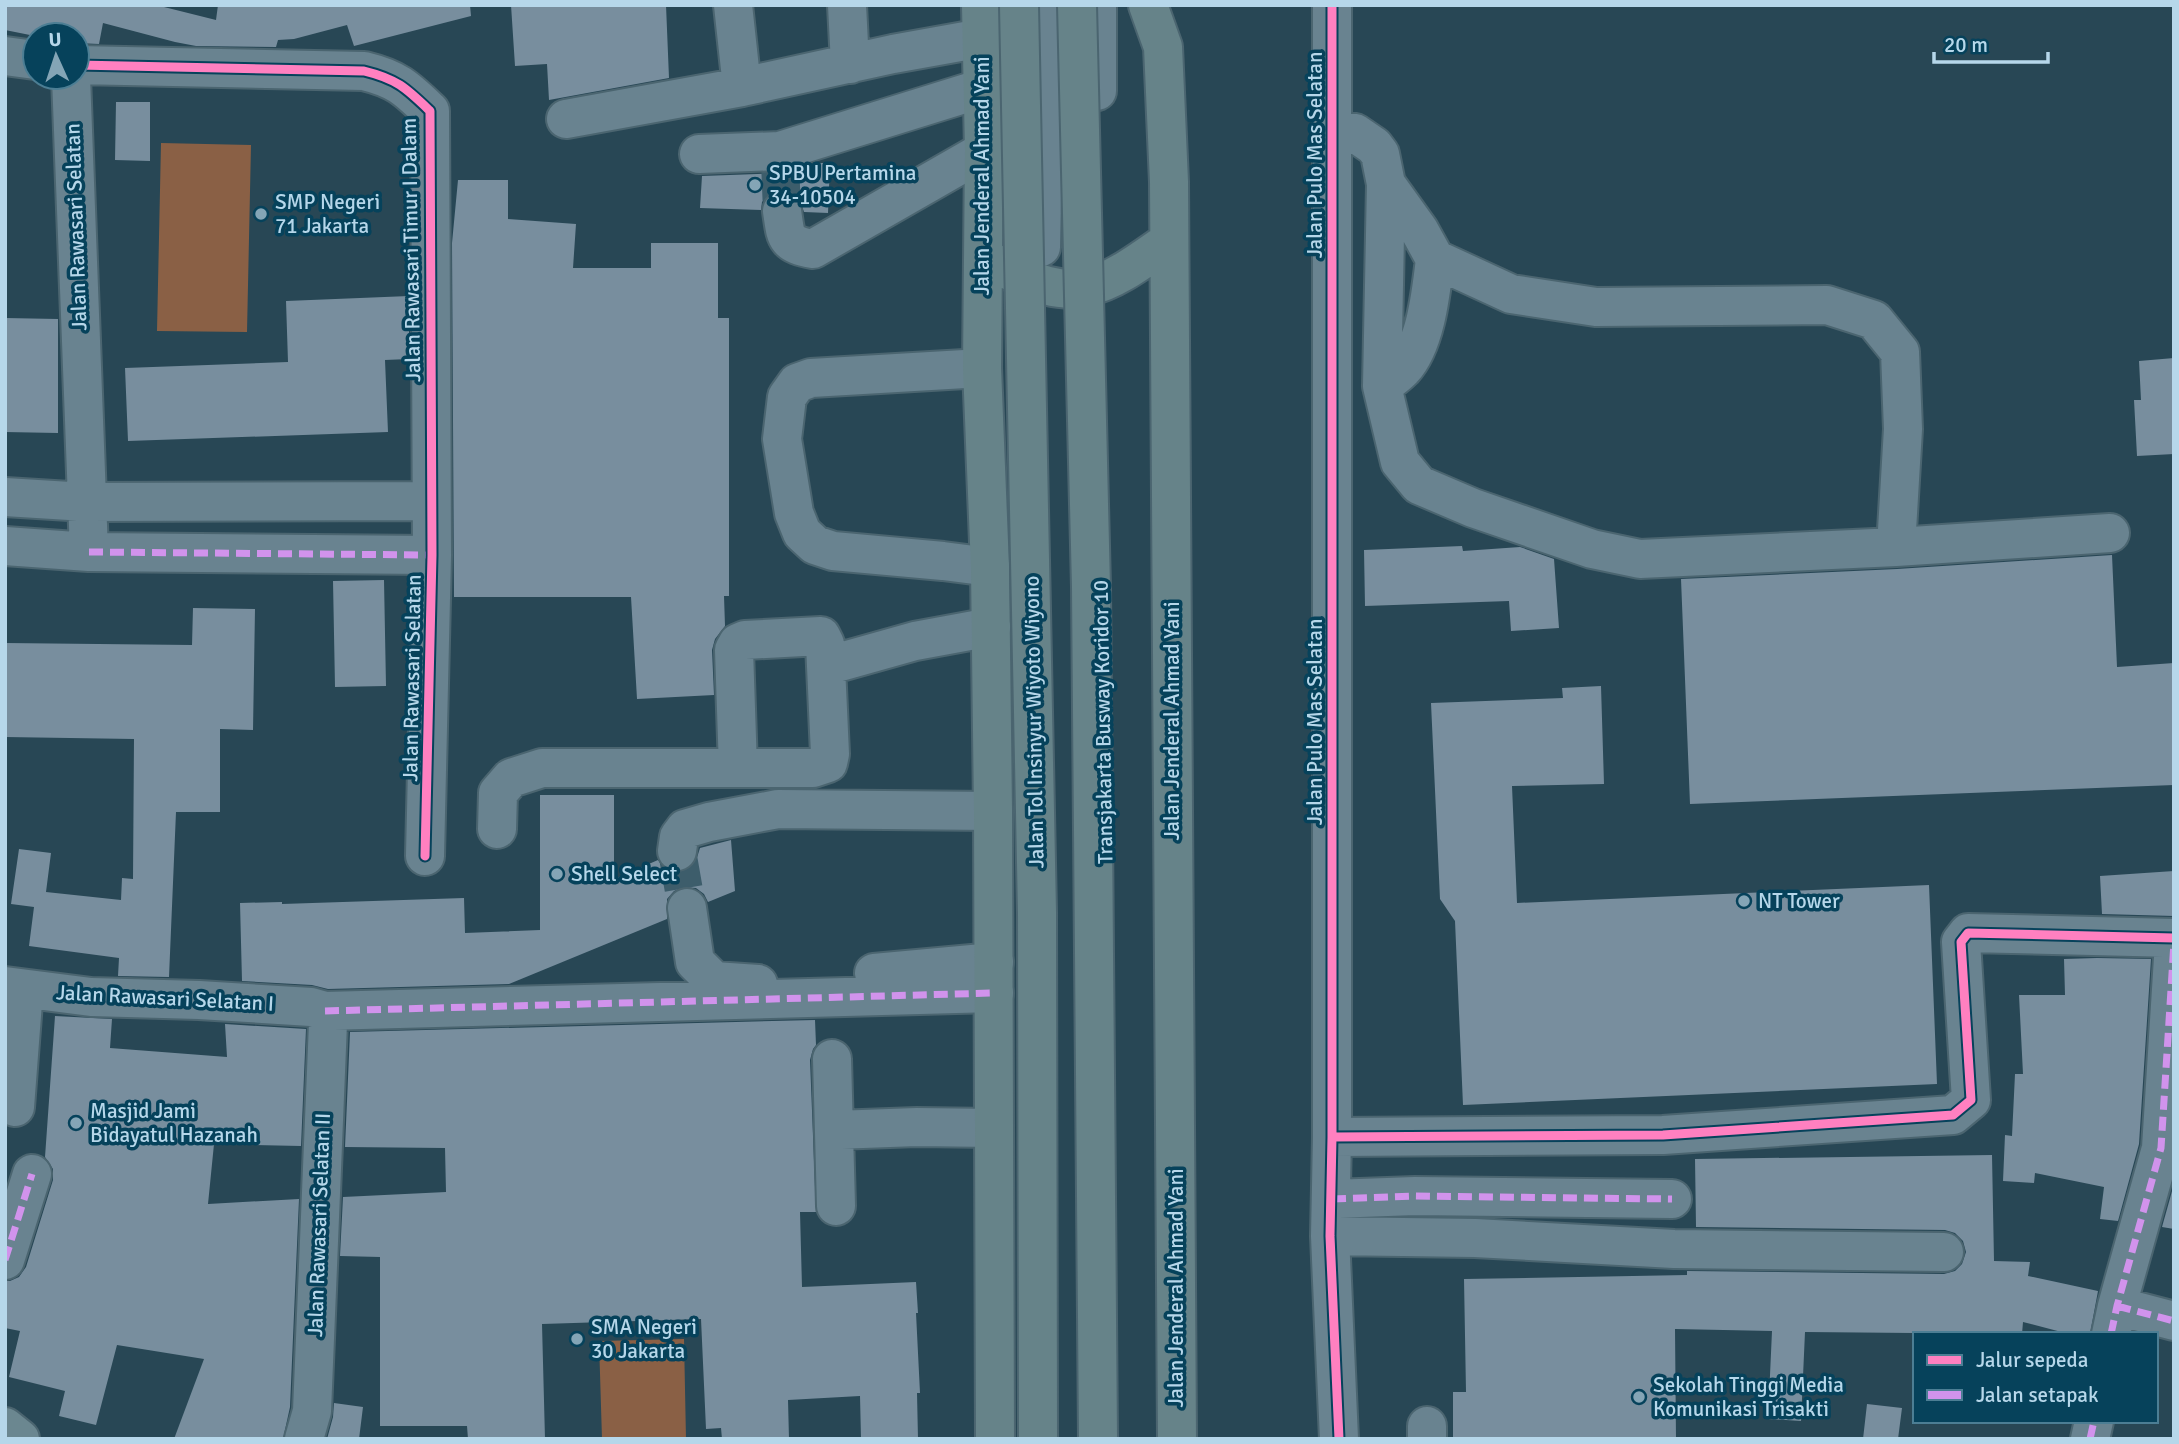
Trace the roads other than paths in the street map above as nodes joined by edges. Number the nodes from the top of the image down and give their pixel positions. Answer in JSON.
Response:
{"nodes":[{"id":1,"x":733,"y":5,"type":"edge"},
{"id":2,"x":847,"y":5,"type":"edge"},
{"id":3,"x":1019,"y":5,"type":"edge"},
{"id":4,"x":1046,"y":5,"type":"edge"},
{"id":5,"x":1077,"y":5,"type":"edge"},
{"id":6,"x":1097,"y":5,"type":"edge"},
{"id":7,"x":1149,"y":5,"type":"edge"},
{"id":8,"x":1177,"y":5,"type":"edge"},
{"id":9,"x":1332,"y":5,"type":"edge"},
{"id":10,"x":982,"y":21,"type":"edge"},
{"id":11,"x":1163,"y":47,"type":"junction"},
{"id":12,"x":850,"y":64,"type":"junction"},
{"id":13,"x":91,"y":65,"type":"edge"},
{"id":14,"x":741,"y":87,"type":"junction"},
{"id":15,"x":983,"y":88,"type":"junction"},
{"id":16,"x":71,"y":91,"type":"edge"},
{"id":17,"x":566,"y":119,"type":"dead end"},
{"id":18,"x":1332,"y":131,"type":"junction"},
{"id":19,"x":984,"y":151,"type":"junction"},
{"id":20,"x":699,"y":154,"type":"dead end"},
{"id":21,"x":1386,"y":184,"type":"junction"},
{"id":22,"x":782,"y":211,"type":"tunnel mouth"},
{"id":23,"x":1169,"y":241,"type":"junction"},
{"id":24,"x":983,"y":256,"type":"junction"},
{"id":25,"x":1435,"y":259,"type":"junction"},
{"id":26,"x":1040,"y":284,"type":"junction"},
{"id":27,"x":1095,"y":286,"type":"junction"},
{"id":28,"x":982,"y":368,"type":"junction"},
{"id":29,"x":1382,"y":386,"type":"junction"},
{"id":30,"x":5,"y":497,"type":"edge"},
{"id":31,"x":431,"y":501,"type":"junction"},
{"id":32,"x":86,"y":502,"type":"junction"},
{"id":33,"x":2110,"y":533,"type":"dead end"},
{"id":34,"x":5,"y":547,"type":"edge"},
{"id":35,"x":1896,"y":547,"type":"junction"},
{"id":36,"x":89,"y":552,"type":"junction"},
{"id":37,"x":432,"y":555,"type":"junction"},
{"id":38,"x":990,"y":567,"type":"junction"},
{"id":39,"x":991,"y":627,"type":"junction"},
{"id":40,"x":827,"y":666,"type":"junction"},
{"id":41,"x":738,"y":768,"type":"junction"},
{"id":42,"x":993,"y":811,"type":"junction"},
{"id":43,"x":497,"y":829,"type":"dead end"},
{"id":44,"x":677,"y":850,"type":"dead end"},
{"id":45,"x":425,"y":856,"type":"dead end"},
{"id":46,"x":687,"y":908,"type":"tunnel mouth"},
{"id":47,"x":2174,"y":940,"type":"edge"},
{"id":48,"x":994,"y":978,"type":"junction"},
{"id":49,"x":15,"y":988,"type":"edge"},
{"id":50,"x":325,"y":1011,"type":"junction"},
{"id":51,"x":832,"y":1059,"type":"dead end"},
{"id":52,"x":15,"y":1107,"type":"dead end"},
{"id":53,"x":994,"y":1128,"type":"junction"},
{"id":54,"x":835,"y":1130,"type":"junction"},
{"id":55,"x":1332,"y":1137,"type":"junction"},
{"id":56,"x":32,"y":1174,"type":"dead end"},
{"id":57,"x":1332,"y":1199,"type":"junction"},
{"id":58,"x":1672,"y":1199,"type":"dead end"},
{"id":59,"x":836,"y":1206,"type":"dead end"},
{"id":60,"x":1330,"y":1236,"type":"junction"},
{"id":61,"x":1944,"y":1252,"type":"dead end"},
{"id":62,"x":5,"y":1260,"type":"edge"},
{"id":63,"x":2114,"y":1320,"type":"edge"},
{"id":64,"x":2174,"y":1321,"type":"edge"},
{"id":65,"x":5,"y":1427,"type":"edge"},
{"id":66,"x":20,"y":1439,"type":"edge"},
{"id":67,"x":304,"y":1439,"type":"edge"},
{"id":68,"x":995,"y":1439,"type":"edge"},
{"id":69,"x":1038,"y":1439,"type":"edge"},
{"id":70,"x":1050,"y":1439,"type":"edge"},
{"id":71,"x":1098,"y":1439,"type":"edge"},
{"id":72,"x":1111,"y":1439,"type":"edge"},
{"id":73,"x":1177,"y":1439,"type":"edge"},
{"id":74,"x":1339,"y":1439,"type":"edge"}],
"edges":[{"from":1,"to":14,"type":"street"},
{"from":2,"to":12,"type":"street"},
{"from":3,"to":69,"type":"highway","name":"Jalan Tol Insinyur Wiyoto Wiyono","bridge":true},
{"from":4,"to":26,"type":"street"},
{"from":5,"to":71,"type":"highway","bridge":true},
{"from":6,"to":27,"type":"street","name":"Transjakarta Busway Koridor 10"},
{"from":7,"to":11,"type":"highway","name":"Jalan Jenderal Ahmad Yani"},
{"from":8,"to":11,"type":"highway"},
{"from":9,"to":18,"type":"street","name":"Jalan Pulo Mas Selatan"},
{"from":10,"to":12,"type":"street"},
{"from":10,"to":15,"type":"highway","name":"Jalan Jenderal Ahmad Yani"},
{"from":11,"to":23,"type":"highway","name":"Jalan Jenderal Ahmad Yani"},
{"from":12,"to":14,"type":"street"},
{"from":13,"to":31,"type":"street","name":"Jalan Rawasari Timur I Dalam"},
{"from":14,"to":17,"type":"street"},
{"from":15,"to":19,"type":"highway","name":"Jalan Jenderal Ahmad Yani"},
{"from":15,"to":20,"type":"street"},
{"from":16,"to":32,"type":"street","name":"Jalan Rawasari Selatan"},
{"from":18,"to":21,"type":"street"},
{"from":18,"to":55,"type":"street","name":"Jalan Pulo Mas Selatan"},
{"from":19,"to":22,"type":"street"},
{"from":19,"to":24,"type":"highway","name":"Jalan Jenderal Ahmad Yani"},
{"from":21,"to":25,"type":"street"},
{"from":21,"to":29,"type":"street"},
{"from":23,"to":27,"type":"highway"},
{"from":23,"to":73,"type":"highway","name":"Jalan Jenderal Ahmad Yani"},
{"from":24,"to":26,"type":"highway"},
{"from":24,"to":28,"type":"highway","name":"Jalan Jenderal Ahmad Yani"},
{"from":25,"to":29,"type":"street"},
{"from":25,"to":35,"type":"street"},
{"from":26,"to":27,"type":"highway"},
{"from":26,"to":70,"type":"street"},
{"from":27,"to":72,"type":"street","name":"Transjakarta Busway Koridor 10"},
{"from":28,"to":38,"type":"highway","name":"Jalan Jenderal Ahmad Yani"},
{"from":28,"to":38,"type":"street"},
{"from":29,"to":35,"type":"street"},
{"from":30,"to":32,"type":"street"},
{"from":31,"to":32,"type":"street"},
{"from":31,"to":37,"type":"street","name":"Jalan Rawasari Selatan"},
{"from":32,"to":36,"type":"street","name":"Jalan Rawasari Selatan"},
{"from":33,"to":35,"type":"street"},
{"from":34,"to":36,"type":"street","name":"Jalan Rawasari Selatan"},
{"from":36,"to":37,"type":"street","name":"Jalan Rawasari Selatan"},
{"from":37,"to":45,"type":"street","name":"Jalan Rawasari Selatan"},
{"from":38,"to":39,"type":"highway","name":"Jalan Jenderal Ahmad Yani"},
{"from":39,"to":40,"type":"street"},
{"from":39,"to":42,"type":"highway","name":"Jalan Jenderal Ahmad Yani"},
{"from":40,"to":41,"type":"street"},
{"from":40,"to":41,"type":"street"},
{"from":41,"to":43,"type":"street"},
{"from":42,"to":44,"type":"street"},
{"from":42,"to":48,"type":"highway","name":"Jalan Jenderal Ahmad Yani"},
{"from":46,"to":48,"type":"street"},
{"from":47,"to":55,"type":"street"},
{"from":47,"to":63,"type":"street"},
{"from":48,"to":50,"type":"street","name":"Jalan Rawasari Selatan I"},
{"from":48,"to":53,"type":"highway","name":"Jalan Jenderal Ahmad Yani"},
{"from":49,"to":50,"type":"street","name":"Jalan Rawasari Selatan I"},
{"from":49,"to":52,"type":"street"},
{"from":50,"to":67,"type":"street","name":"Jalan Rawasari Selatan II"},
{"from":51,"to":54,"type":"street"},
{"from":53,"to":54,"type":"street"},
{"from":53,"to":68,"type":"highway","name":"Jalan Jenderal Ahmad Yani"},
{"from":54,"to":59,"type":"street"},
{"from":55,"to":57,"type":"street","name":"Jalan Pulo Mas Selatan"},
{"from":56,"to":62,"type":"street"},
{"from":57,"to":58,"type":"street"},
{"from":57,"to":60,"type":"street","name":"Jalan Pulo Mas Selatan"},
{"from":60,"to":61,"type":"street"},
{"from":60,"to":74,"type":"street","name":"Jalan Pulo Mas Selatan"},
{"from":63,"to":64,"type":"street"},
{"from":65,"to":66,"type":"main road"}]}
